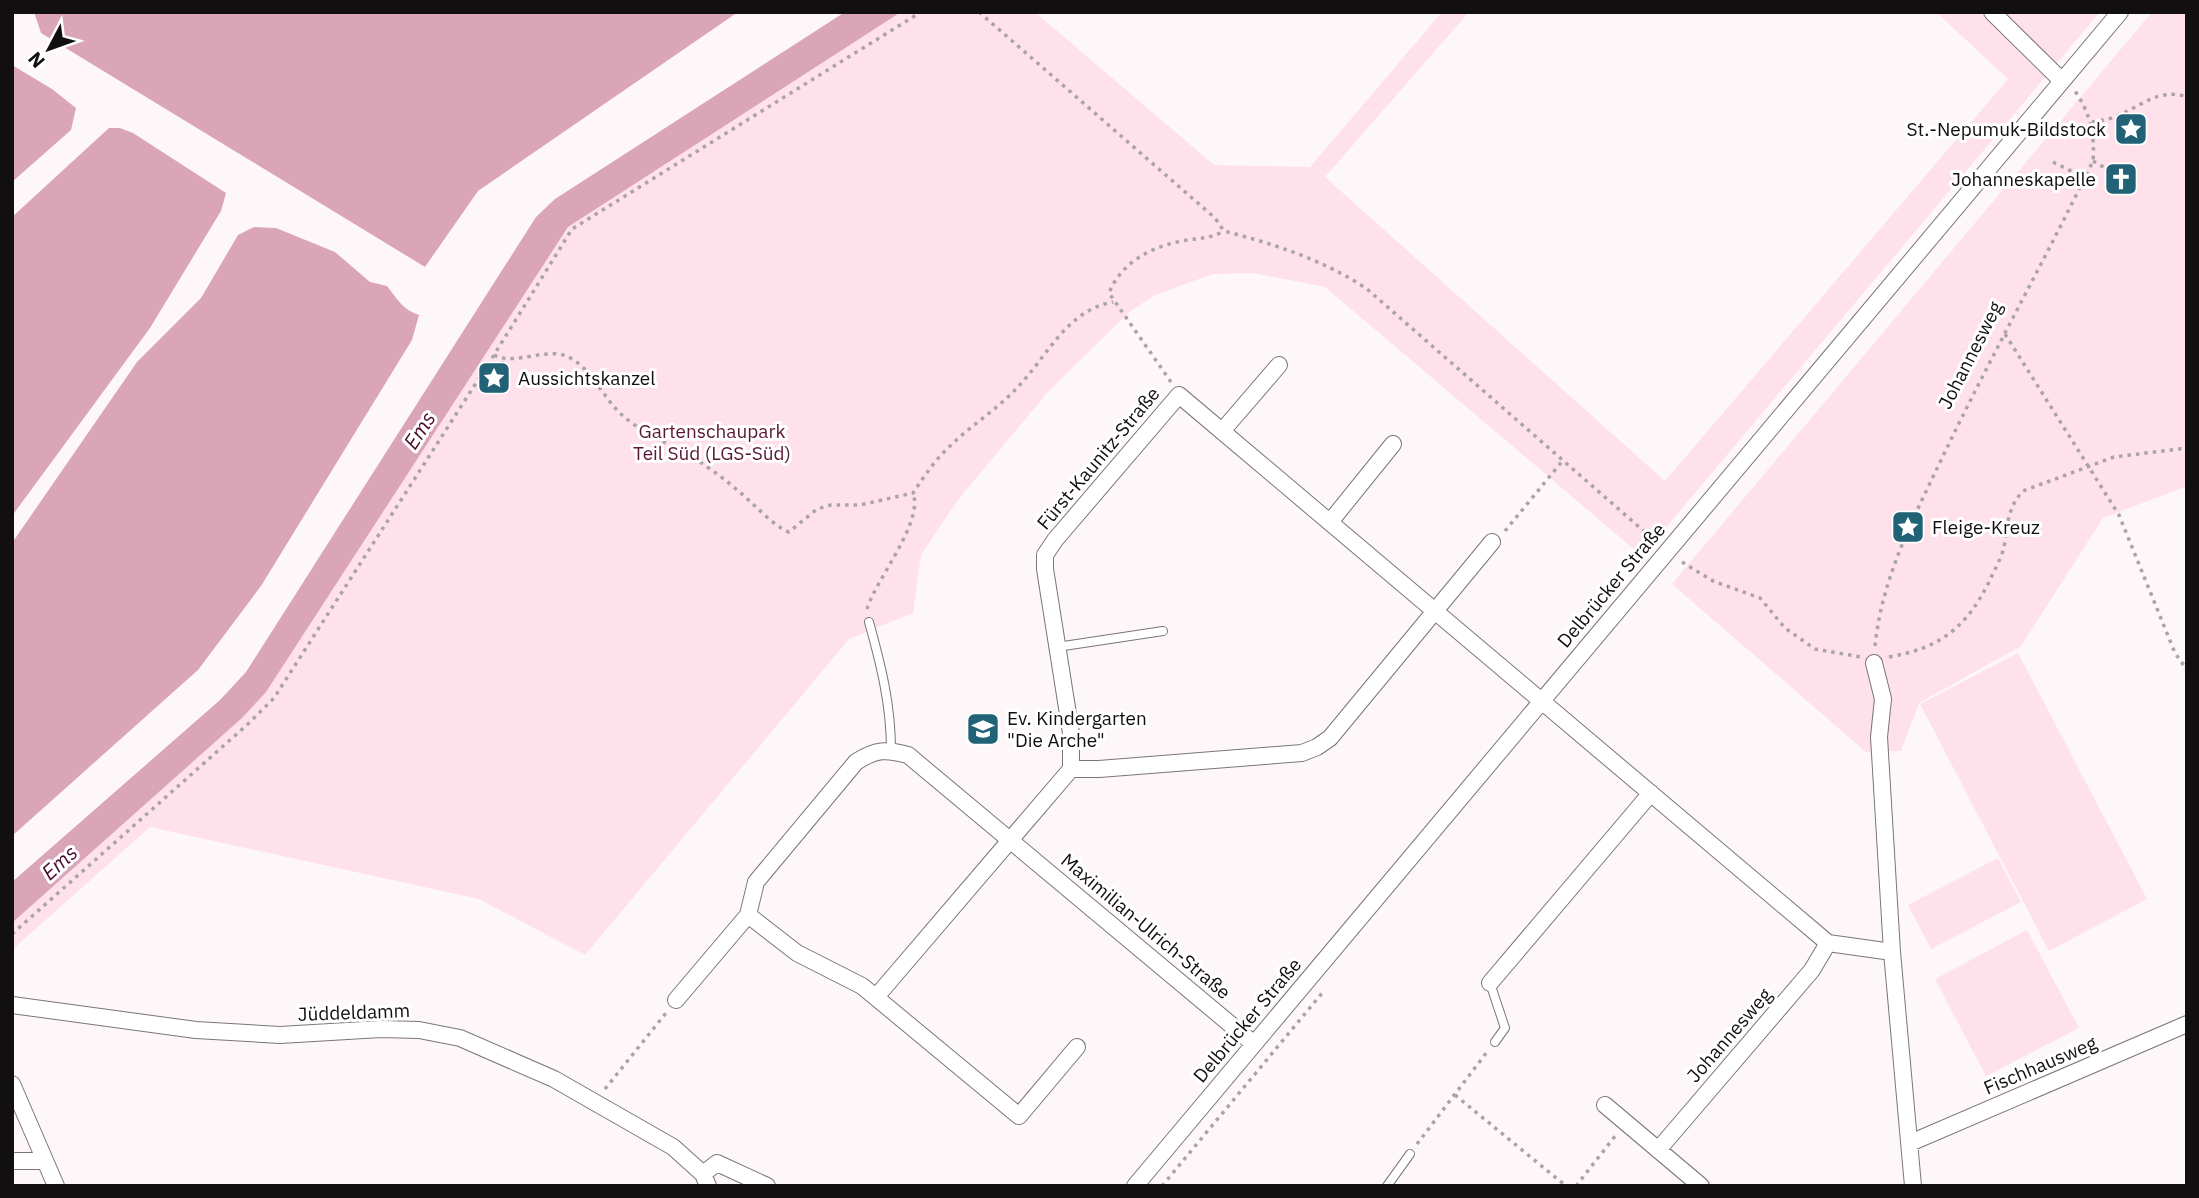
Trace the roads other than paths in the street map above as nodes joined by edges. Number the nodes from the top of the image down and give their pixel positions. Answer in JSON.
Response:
{"nodes":[{"id":1,"x":1992,"y":12,"type":"edge"},
{"id":2,"x":2120,"y":12,"type":"edge"},
{"id":3,"x":2062,"y":81,"type":"junction"},
{"id":4,"x":1279,"y":365,"type":"dead end"},
{"id":5,"x":1223,"y":430,"type":"junction"},
{"id":6,"x":1394,"y":444,"type":"dead end"},
{"id":7,"x":1330,"y":522,"type":"junction"},
{"id":8,"x":1492,"y":542,"type":"road end"},
{"id":9,"x":1436,"y":611,"type":"junction"},
{"id":10,"x":869,"y":622,"type":"road end"},
{"id":11,"x":1163,"y":631,"type":"dead end"},
{"id":12,"x":1057,"y":647,"type":"junction"},
{"id":13,"x":1870,"y":656,"type":"road end"},
{"id":14,"x":1542,"y":700,"type":"junction"},
{"id":15,"x":891,"y":750,"type":"junction"},
{"id":16,"x":1071,"y":769,"type":"junction"},
{"id":17,"x":1651,"y":793,"type":"junction"},
{"id":18,"x":1010,"y":840,"type":"junction"},
{"id":19,"x":748,"y":915,"type":"junction"},
{"id":20,"x":1828,"y":943,"type":"junction"},
{"id":21,"x":1892,"y":952,"type":"junction"},
{"id":22,"x":1490,"y":984,"type":"joint"},
{"id":23,"x":876,"y":997,"type":"junction"},
{"id":24,"x":676,"y":1000,"type":"road end"},
{"id":25,"x":12,"y":1005,"type":"edge"},
{"id":26,"x":2187,"y":1024,"type":"edge"},
{"id":27,"x":1495,"y":1042,"type":"road end"},
{"id":28,"x":1254,"y":1044,"type":"junction"},
{"id":29,"x":1077,"y":1046,"type":"dead end"},
{"id":30,"x":12,"y":1084,"type":"edge"},
{"id":31,"x":1605,"y":1105,"type":"dead end"},
{"id":32,"x":1910,"y":1143,"type":"junction"},
{"id":33,"x":1658,"y":1150,"type":"junction"},
{"id":34,"x":1410,"y":1154,"type":"road end"},
{"id":35,"x":12,"y":1161,"type":"edge"},
{"id":36,"x":45,"y":1161,"type":"junction"},
{"id":37,"x":706,"y":1180,"type":"edge"},
{"id":38,"x":56,"y":1186,"type":"edge"},
{"id":39,"x":767,"y":1186,"type":"edge"},
{"id":40,"x":1135,"y":1186,"type":"edge"},
{"id":41,"x":1387,"y":1186,"type":"edge"},
{"id":42,"x":1701,"y":1186,"type":"edge"},
{"id":43,"x":1913,"y":1186,"type":"edge"}],
"edges":[{"from":1,"to":3,"type":"street"},
{"from":2,"to":3,"type":"street","name":"Delbrücker Straße"},
{"from":3,"to":14,"type":"street","name":"Delbrücker Straße"},
{"from":4,"to":5,"type":"street"},
{"from":5,"to":7,"type":"street","name":"Fürst-Kaunitz-Straße"},
{"from":5,"to":12,"type":"street","name":"Fürst-Kaunitz-Straße"},
{"from":6,"to":7,"type":"street"},
{"from":7,"to":9,"type":"street","name":"Fürst-Kaunitz-Straße"},
{"from":8,"to":9,"type":"street"},
{"from":9,"to":14,"type":"street","name":"Fürst-Kaunitz-Straße"},
{"from":9,"to":16,"type":"street"},
{"from":10,"to":15,"type":"lane"},
{"from":11,"to":12,"type":"lane"},
{"from":12,"to":16,"type":"street","name":"Fürst-Kaunitz-Straße"},
{"from":13,"to":21,"type":"street"},
{"from":14,"to":17,"type":"street"},
{"from":14,"to":28,"type":"street","name":"Delbrücker Straße"},
{"from":15,"to":18,"type":"street","name":"Maximilian-Ulrich-Straße"},
{"from":15,"to":19,"type":"street"},
{"from":16,"to":18,"type":"street"},
{"from":17,"to":20,"type":"street"},
{"from":17,"to":22,"type":"street"},
{"from":18,"to":23,"type":"street"},
{"from":18,"to":28,"type":"street","name":"Maximilian-Ulrich-Straße"},
{"from":19,"to":23,"type":"street"},
{"from":19,"to":24,"type":"street"},
{"from":20,"to":21,"type":"street"},
{"from":20,"to":33,"type":"street","name":"Johannesweg"},
{"from":21,"to":32,"type":"street"},
{"from":22,"to":27,"type":"lane"},
{"from":23,"to":29,"type":"street"},
{"from":25,"to":37,"type":"street","name":"Jüddeldamm"},
{"from":26,"to":32,"type":"street","name":"Fischhausweg"},
{"from":28,"to":40,"type":"street","name":"Delbrücker Straße"},
{"from":30,"to":36,"type":"street"},
{"from":31,"to":33,"type":"street"},
{"from":32,"to":43,"type":"street"},
{"from":33,"to":42,"type":"street"},
{"from":34,"to":41,"type":"lane"},
{"from":35,"to":36,"type":"street"},
{"from":36,"to":38,"type":"street"},
{"from":37,"to":39,"type":"street","name":"Jüddeldamm"}]}
